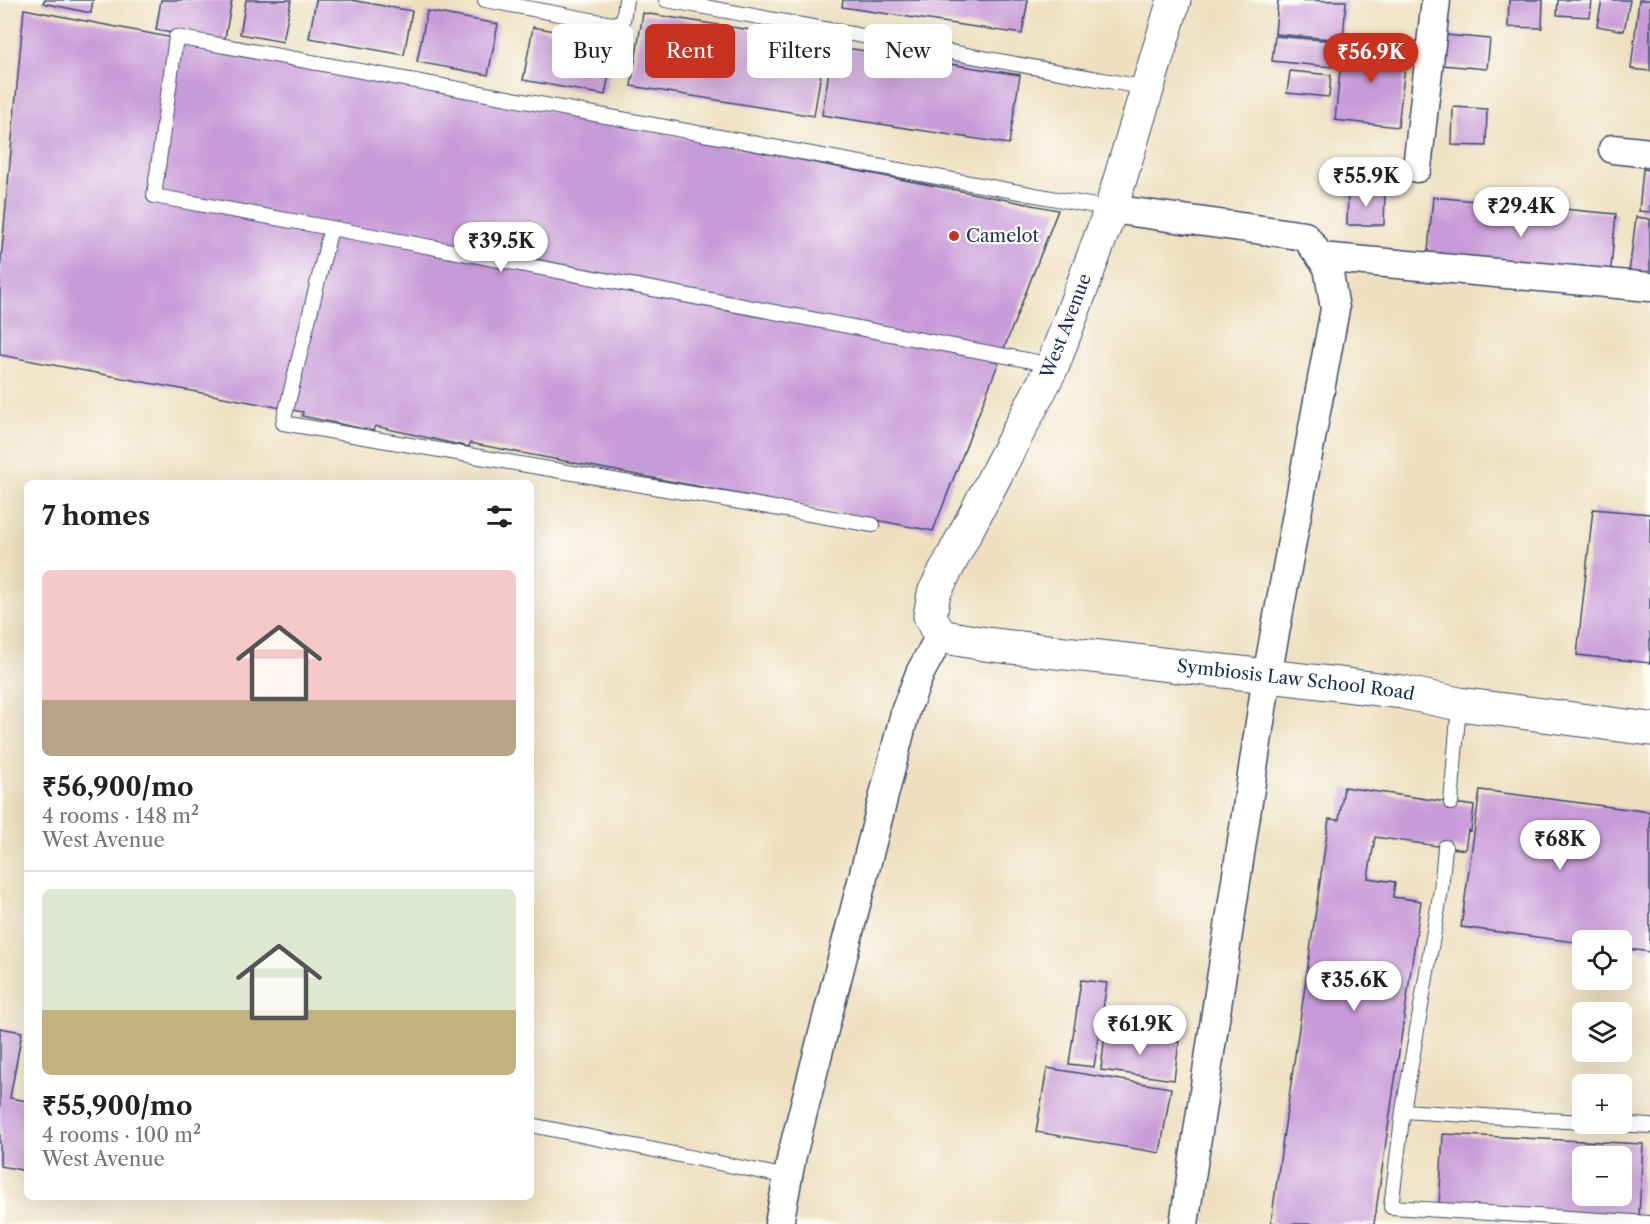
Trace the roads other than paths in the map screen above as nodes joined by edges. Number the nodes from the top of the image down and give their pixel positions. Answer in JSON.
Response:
{"nodes":[{"id":1,"x":485,"y":0,"type":"edge"},
{"id":2,"x":626,"y":0,"type":"edge"},
{"id":3,"x":666,"y":0,"type":"edge"},
{"id":4,"x":1174,"y":0,"type":"edge"},
{"id":5,"x":1436,"y":0,"type":"edge"},
{"id":6,"x":1147,"y":88,"type":"junction"},
{"id":7,"x":1612,"y":148,"type":"dead end"},
{"id":8,"x":1650,"y":153,"type":"edge"},
{"id":9,"x":1418,"y":168,"type":"dead end"},
{"id":10,"x":1111,"y":209,"type":"junction"},
{"id":11,"x":331,"y":228,"type":"junction"},
{"id":12,"x":1321,"y":257,"type":"junction"},
{"id":13,"x":1650,"y":287,"type":"edge"},
{"id":14,"x":1053,"y":365,"type":"junction"},
{"id":15,"x":873,"y":525,"type":"dead end"},
{"id":16,"x":940,"y":636,"type":"junction"},
{"id":17,"x":1267,"y":676,"type":"junction"},
{"id":18,"x":1459,"y":704,"type":"junction"},
{"id":19,"x":1650,"y":729,"type":"edge"},
{"id":20,"x":1451,"y":803,"type":"dead end"},
{"id":21,"x":1445,"y":847,"type":"dead end"},
{"id":22,"x":1403,"y":1111,"type":"junction"},
{"id":23,"x":1572,"y":1121,"type":"edge"},
{"id":24,"x":1632,"y":1124,"type":"edge"},
{"id":25,"x":1650,"y":1125,"type":"edge"},
{"id":26,"x":534,"y":1126,"type":"edge"},
{"id":27,"x":788,"y":1177,"type":"junction"},
{"id":28,"x":1650,"y":1223,"type":"edge"},
{"id":29,"x":779,"y":1224,"type":"edge"},
{"id":30,"x":1184,"y":1224,"type":"edge"}],
"edges":[{"from":1,"to":2,"type":"lane"},
{"from":3,"to":6,"type":"lane"},
{"from":4,"to":6,"type":"street","name":"West Avenue"},
{"from":5,"to":9,"type":"street"},
{"from":6,"to":10,"type":"street","name":"West Avenue"},
{"from":7,"to":8,"type":"street"},
{"from":10,"to":11,"type":"lane"},
{"from":10,"to":12,"type":"street"},
{"from":10,"to":14,"type":"street","name":"West Avenue"},
{"from":11,"to":14,"type":"lane"},
{"from":11,"to":15,"type":"lane"},
{"from":12,"to":13,"type":"street"},
{"from":12,"to":17,"type":"street"},
{"from":14,"to":16,"type":"street","name":"West Avenue"},
{"from":16,"to":17,"type":"street","name":"Symbiosis Law School Road"},
{"from":16,"to":27,"type":"street"},
{"from":17,"to":18,"type":"street","name":"Symbiosis Law School Road"},
{"from":17,"to":30,"type":"street"},
{"from":18,"to":19,"type":"street","name":"Symbiosis Law School Road"},
{"from":18,"to":20,"type":"lane"},
{"from":21,"to":22,"type":"lane"},
{"from":22,"to":23,"type":"lane"},
{"from":22,"to":28,"type":"lane"},
{"from":24,"to":25,"type":"lane"},
{"from":26,"to":27,"type":"lane"},
{"from":27,"to":29,"type":"street"}]}
